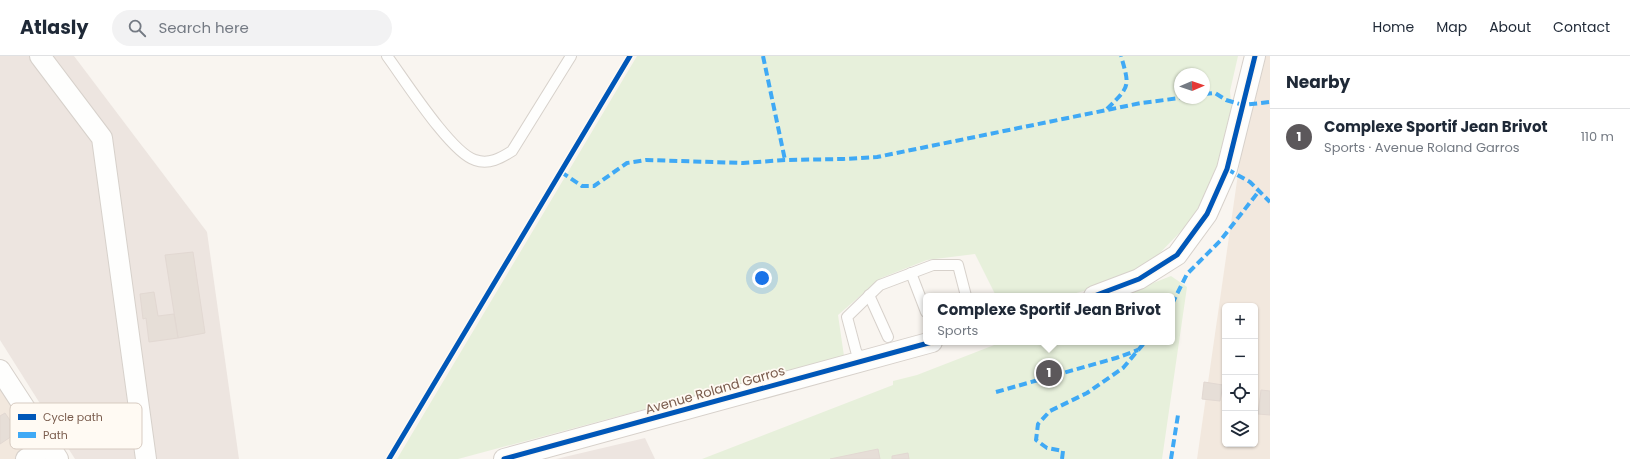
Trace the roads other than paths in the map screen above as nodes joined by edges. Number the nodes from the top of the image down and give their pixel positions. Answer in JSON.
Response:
{"nodes":[{"id":1,"x":40,"y":56,"type":"edge"},
{"id":2,"x":387,"y":56,"type":"edge"},
{"id":3,"x":571,"y":56,"type":"edge"},
{"id":4,"x":1255,"y":56,"type":"edge"},
{"id":5,"x":911,"y":273,"type":"junction"},
{"id":6,"x":965,"y":293,"type":"edge"},
{"id":7,"x":1102,"y":293,"type":"edge"},
{"id":8,"x":870,"y":295,"type":"junction"},
{"id":9,"x":923,"y":304,"type":"edge"},
{"id":10,"x":888,"y":338,"type":"dead end"},
{"id":11,"x":923,"y":344,"type":"edge"},
{"id":12,"x":862,"y":361,"type":"junction"},
{"id":13,"x":0,"y":370,"type":"edge"},
{"id":14,"x":21,"y":403,"type":"edge"},
{"id":15,"x":138,"y":403,"type":"edge"},
{"id":16,"x":142,"y":430,"type":"edge"},
{"id":17,"x":53,"y":452,"type":"edge"},
{"id":18,"x":26,"y":459,"type":"edge"},
{"id":19,"x":146,"y":459,"type":"edge"},
{"id":20,"x":504,"y":459,"type":"edge"}],
"edges":[{"from":1,"to":15,"type":"street"},
{"from":2,"to":3,"type":"lane"},
{"from":4,"to":7,"type":"street"},
{"from":5,"to":6,"type":"lane"},
{"from":5,"to":8,"type":"lane"},
{"from":5,"to":9,"type":"lane"},
{"from":8,"to":10,"type":"lane"},
{"from":8,"to":12,"type":"lane"},
{"from":11,"to":12,"type":"street","name":"Avenue Roland Garros"},
{"from":12,"to":20,"type":"street","name":"Avenue Roland Garros"},
{"from":13,"to":14,"type":"street"},
{"from":16,"to":19,"type":"street"},
{"from":17,"to":18,"type":"street"}]}
